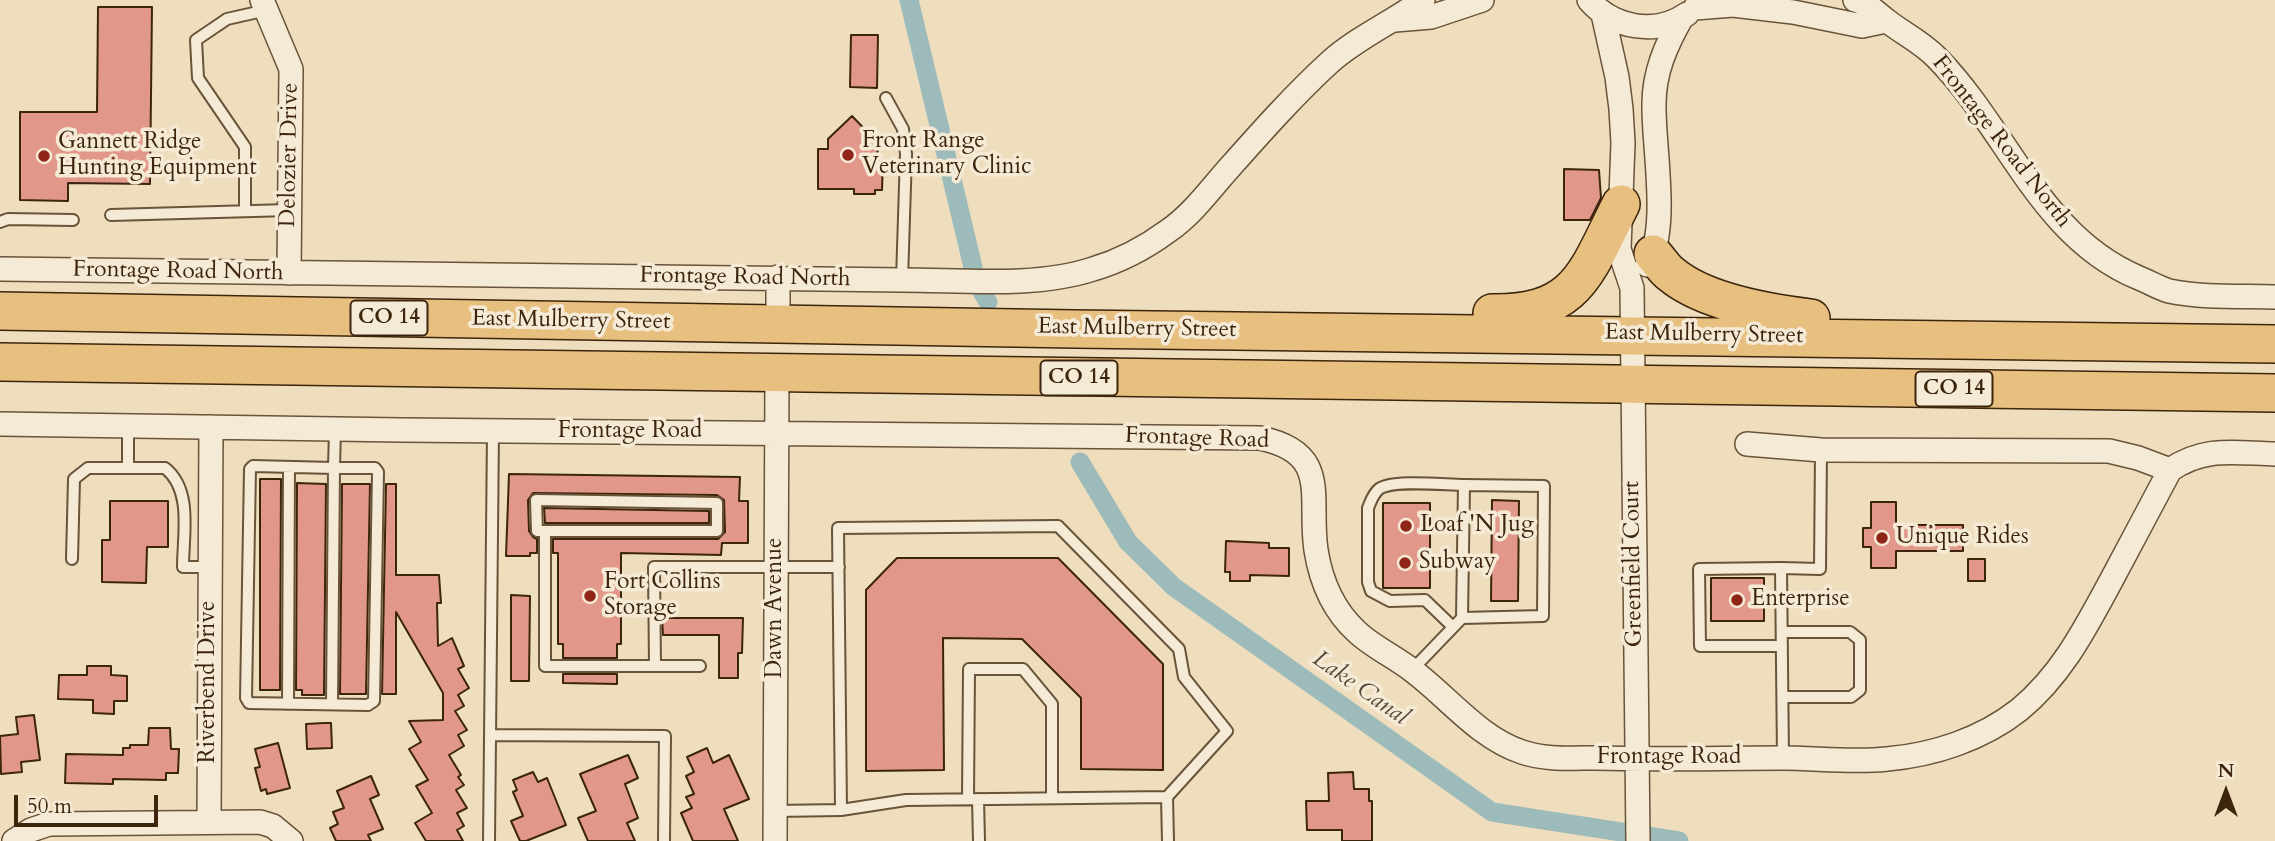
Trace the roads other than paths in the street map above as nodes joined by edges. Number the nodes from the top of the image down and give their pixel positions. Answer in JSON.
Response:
{"nodes":[{"id":1,"x":1423,"y":0,"type":"edge"},
{"id":2,"x":1482,"y":0,"type":"edge"},
{"id":3,"x":1855,"y":0,"type":"edge"},
{"id":4,"x":1592,"y":4,"type":"edge"},
{"id":5,"x":264,"y":5,"type":"edge"},
{"id":6,"x":1693,"y":8,"type":"edge"},
{"id":7,"x":1395,"y":20,"type":"junction"},
{"id":8,"x":1886,"y":21,"type":"junction"},
{"id":9,"x":886,"y":98,"type":"dead end"},
{"id":10,"x":1621,"y":204,"type":"junction"},
{"id":11,"x":289,"y":210,"type":"junction"},
{"id":12,"x":245,"y":211,"type":"junction"},
{"id":13,"x":111,"y":215,"type":"dead end"},
{"id":14,"x":73,"y":220,"type":"dead end"},
{"id":15,"x":0,"y":222,"type":"edge"},
{"id":16,"x":1653,"y":254,"type":"junction"},
{"id":17,"x":0,"y":269,"type":"edge"},
{"id":18,"x":289,"y":273,"type":"junction"},
{"id":19,"x":778,"y":277,"type":"junction"},
{"id":20,"x":902,"y":280,"type":"junction"},
{"id":21,"x":1632,"y":288,"type":"junction"},
{"id":22,"x":2275,"y":298,"type":"edge"},
{"id":23,"x":0,"y":311,"type":"edge"},
{"id":24,"x":778,"y":324,"type":"junction"},
{"id":25,"x":1254,"y":331,"type":"junction"},
{"id":26,"x":1632,"y":334,"type":"junction"},
{"id":27,"x":2027,"y":340,"type":"junction"},
{"id":28,"x":2275,"y":344,"type":"edge"},
{"id":29,"x":0,"y":362,"type":"edge"},
{"id":30,"x":778,"y":374,"type":"junction"},
{"id":31,"x":1632,"y":385,"type":"junction"},
{"id":32,"x":2275,"y":393,"type":"edge"},
{"id":33,"x":0,"y":424,"type":"edge"},
{"id":34,"x":128,"y":426,"type":"junction"},
{"id":35,"x":211,"y":427,"type":"junction"},
{"id":36,"x":335,"y":429,"type":"junction"},
{"id":37,"x":493,"y":431,"type":"junction"},
{"id":38,"x":778,"y":432,"type":"junction"},
{"id":39,"x":1747,"y":444,"type":"dead end"},
{"id":40,"x":1821,"y":450,"type":"junction"},
{"id":41,"x":2275,"y":454,"type":"edge"},
{"id":42,"x":289,"y":467,"type":"junction"},
{"id":43,"x":128,"y":468,"type":"junction"},
{"id":44,"x":334,"y":468,"type":"junction"},
{"id":45,"x":2170,"y":470,"type":"junction"},
{"id":46,"x":1464,"y":485,"type":"junction"},
{"id":47,"x":545,"y":531,"type":"junction"},
{"id":48,"x":72,"y":559,"type":"dead end"},
{"id":49,"x":210,"y":567,"type":"junction"},
{"id":50,"x":839,"y":567,"type":"junction"},
{"id":51,"x":777,"y":568,"type":"junction"},
{"id":52,"x":1781,"y":568,"type":"junction"},
{"id":53,"x":1462,"y":618,"type":"junction"},
{"id":54,"x":1453,"y":627,"type":"junction"},
{"id":55,"x":1782,"y":632,"type":"junction"},
{"id":56,"x":1782,"y":646,"type":"junction"},
{"id":57,"x":655,"y":666,"type":"junction"},
{"id":58,"x":700,"y":666,"type":"dead end"},
{"id":59,"x":1412,"y":670,"type":"junction"},
{"id":60,"x":1783,"y":696,"type":"junction"},
{"id":61,"x":288,"y":704,"type":"junction"},
{"id":62,"x":332,"y":704,"type":"junction"},
{"id":63,"x":491,"y":735,"type":"junction"},
{"id":64,"x":1783,"y":758,"type":"junction"},
{"id":65,"x":1636,"y":760,"type":"junction"},
{"id":66,"x":1167,"y":797,"type":"junction"},
{"id":67,"x":1052,"y":798,"type":"junction"},
{"id":68,"x":973,"y":799,"type":"junction"},
{"id":69,"x":841,"y":810,"type":"junction"},
{"id":70,"x":775,"y":811,"type":"junction"},
{"id":71,"x":209,"y":822,"type":"junction"},
{"id":72,"x":1638,"y":832,"type":"edge"},
{"id":73,"x":14,"y":841,"type":"edge"},
{"id":74,"x":291,"y":841,"type":"edge"},
{"id":75,"x":489,"y":841,"type":"edge"},
{"id":76,"x":664,"y":841,"type":"edge"},
{"id":77,"x":775,"y":841,"type":"edge"},
{"id":78,"x":979,"y":841,"type":"edge"},
{"id":79,"x":1168,"y":841,"type":"edge"}],
"edges":[{"from":1,"to":7,"type":"street","name":"Frontage Road North"},
{"from":2,"to":7,"type":"street"},
{"from":3,"to":8,"type":"street","name":"Frontage Road North"},
{"from":4,"to":6,"type":"street"},
{"from":4,"to":10,"type":"street"},
{"from":5,"to":11,"type":"street","name":"Delozier Drive"},
{"from":5,"to":12,"type":"lane"},
{"from":6,"to":8,"type":"street"},
{"from":6,"to":16,"type":"street"},
{"from":7,"to":20,"type":"street","name":"Frontage Road North"},
{"from":8,"to":22,"type":"street","name":"Frontage Road North"},
{"from":9,"to":20,"type":"lane"},
{"from":10,"to":21,"type":"street"},
{"from":10,"to":25,"type":"highway"},
{"from":11,"to":12,"type":"lane"},
{"from":11,"to":18,"type":"street","name":"Delozier Drive"},
{"from":12,"to":13,"type":"lane"},
{"from":14,"to":15,"type":"lane"},
{"from":16,"to":21,"type":"street"},
{"from":16,"to":27,"type":"highway"},
{"from":17,"to":18,"type":"street","name":"Frontage Road North"},
{"from":18,"to":19,"type":"street","name":"Frontage Road North"},
{"from":19,"to":20,"type":"street","name":"Frontage Road North"},
{"from":19,"to":24,"type":"street"},
{"from":21,"to":26,"type":"street","name":"Greenfield Court"},
{"from":23,"to":24,"type":"highway","name":"East Mulberry Street","number":"CO 14"},
{"from":24,"to":25,"type":"highway","name":"East Mulberry Street","number":"CO 14"},
{"from":25,"to":26,"type":"highway","name":"East Mulberry Street","number":"CO 14"},
{"from":26,"to":27,"type":"highway","name":"East Mulberry Street","number":"CO 14"},
{"from":26,"to":31,"type":"street","name":"Greenfield Court"},
{"from":27,"to":28,"type":"highway","name":"East Mulberry Street","number":"CO 14"},
{"from":29,"to":30,"type":"highway","number":"CO 14"},
{"from":30,"to":31,"type":"highway","number":"CO 14"},
{"from":30,"to":38,"type":"street","name":"Dawn Avenue"},
{"from":31,"to":32,"type":"highway","number":"CO 14"},
{"from":31,"to":65,"type":"street","name":"Greenfield Court"},
{"from":33,"to":34,"type":"street","name":"Frontage Road"},
{"from":34,"to":35,"type":"street","name":"Frontage Road"},
{"from":34,"to":43,"type":"lane"},
{"from":35,"to":36,"type":"street","name":"Frontage Road"},
{"from":35,"to":49,"type":"street","name":"Riverbend Drive"},
{"from":36,"to":37,"type":"street","name":"Frontage Road"},
{"from":36,"to":44,"type":"lane"},
{"from":37,"to":38,"type":"street","name":"Frontage Road"},
{"from":37,"to":63,"type":"lane"},
{"from":38,"to":51,"type":"street","name":"Dawn Avenue"},
{"from":38,"to":59,"type":"street","name":"Frontage Road"},
{"from":39,"to":40,"type":"street"},
{"from":40,"to":45,"type":"street"},
{"from":40,"to":52,"type":"lane"},
{"from":41,"to":45,"type":"street"},
{"from":42,"to":44,"type":"lane"},
{"from":42,"to":61,"type":"lane"},
{"from":42,"to":61,"type":"lane"},
{"from":43,"to":48,"type":"lane"},
{"from":43,"to":49,"type":"lane"},
{"from":44,"to":62,"type":"lane"},
{"from":44,"to":62,"type":"lane"},
{"from":45,"to":64,"type":"street","name":"Frontage Road"},
{"from":46,"to":53,"type":"lane"},
{"from":46,"to":53,"type":"lane"},
{"from":46,"to":54,"type":"lane"},
{"from":47,"to":47,"type":"lane"},
{"from":47,"to":57,"type":"lane"},
{"from":49,"to":71,"type":"street","name":"Riverbend Drive"},
{"from":50,"to":51,"type":"lane"},
{"from":50,"to":66,"type":"lane"},
{"from":50,"to":69,"type":"lane"},
{"from":51,"to":57,"type":"lane"},
{"from":51,"to":70,"type":"street","name":"Dawn Avenue"},
{"from":52,"to":55,"type":"lane"},
{"from":52,"to":56,"type":"lane"},
{"from":53,"to":54,"type":"lane"},
{"from":54,"to":59,"type":"lane"},
{"from":55,"to":56,"type":"lane"},
{"from":55,"to":60,"type":"lane"},
{"from":56,"to":60,"type":"lane"},
{"from":57,"to":58,"type":"lane"},
{"from":59,"to":65,"type":"street","name":"Frontage Road"},
{"from":60,"to":64,"type":"lane"},
{"from":61,"to":62,"type":"lane"},
{"from":63,"to":75,"type":"lane"},
{"from":63,"to":76,"type":"lane"},
{"from":64,"to":65,"type":"street","name":"Frontage Road"},
{"from":65,"to":72,"type":"street","name":"Greenfield Court"},
{"from":66,"to":67,"type":"lane"},
{"from":66,"to":79,"type":"lane"},
{"from":67,"to":68,"type":"lane"},
{"from":67,"to":68,"type":"lane"},
{"from":68,"to":69,"type":"lane"},
{"from":68,"to":78,"type":"lane"},
{"from":69,"to":70,"type":"lane"},
{"from":70,"to":77,"type":"street","name":"Dawn Avenue"},
{"from":71,"to":73,"type":"street"},
{"from":71,"to":74,"type":"street"}]}
